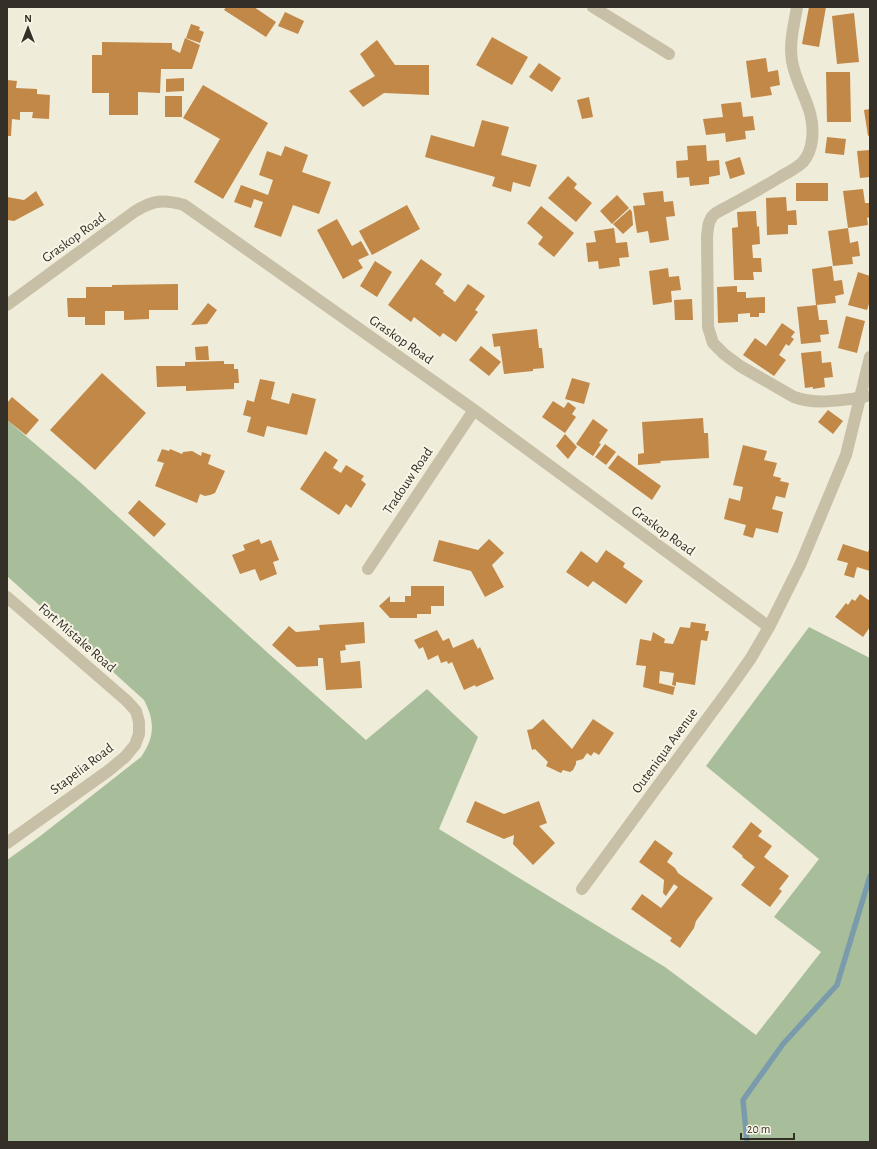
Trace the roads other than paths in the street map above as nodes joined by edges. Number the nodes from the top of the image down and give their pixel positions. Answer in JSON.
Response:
{"nodes":[{"id":1,"x":593,"y":7,"type":"edge"},
{"id":2,"x":797,"y":7,"type":"edge"},
{"id":3,"x":670,"y":54,"type":"dead end"},
{"id":4,"x":7,"y":305,"type":"edge"},
{"id":5,"x":870,"y":358,"type":"edge"},
{"id":6,"x":865,"y":396,"type":"edge"},
{"id":7,"x":474,"y":410,"type":"junction"},
{"id":8,"x":368,"y":569,"type":"dead end"},
{"id":9,"x":7,"y":598,"type":"edge"},
{"id":10,"x":768,"y":627,"type":"junction"},
{"id":11,"x":127,"y":702,"type":"joint"},
{"id":12,"x":7,"y":843,"type":"edge"},
{"id":13,"x":582,"y":889,"type":"dead end"}],
"edges":[{"from":1,"to":3,"type":"street"},
{"from":2,"to":6,"type":"street"},
{"from":4,"to":7,"type":"street","name":"Graskop Road"},
{"from":5,"to":6,"type":"street","name":"Outeniqua Avenue"},
{"from":6,"to":10,"type":"street","name":"Outeniqua Avenue"},
{"from":7,"to":8,"type":"street","name":"Tradouw Road"},
{"from":7,"to":10,"type":"street","name":"Graskop Road"},
{"from":9,"to":11,"type":"street","name":"Fort Mistake Road"},
{"from":10,"to":13,"type":"street","name":"Outeniqua Avenue"},
{"from":11,"to":12,"type":"street","name":"Stapelia Road"}]}
